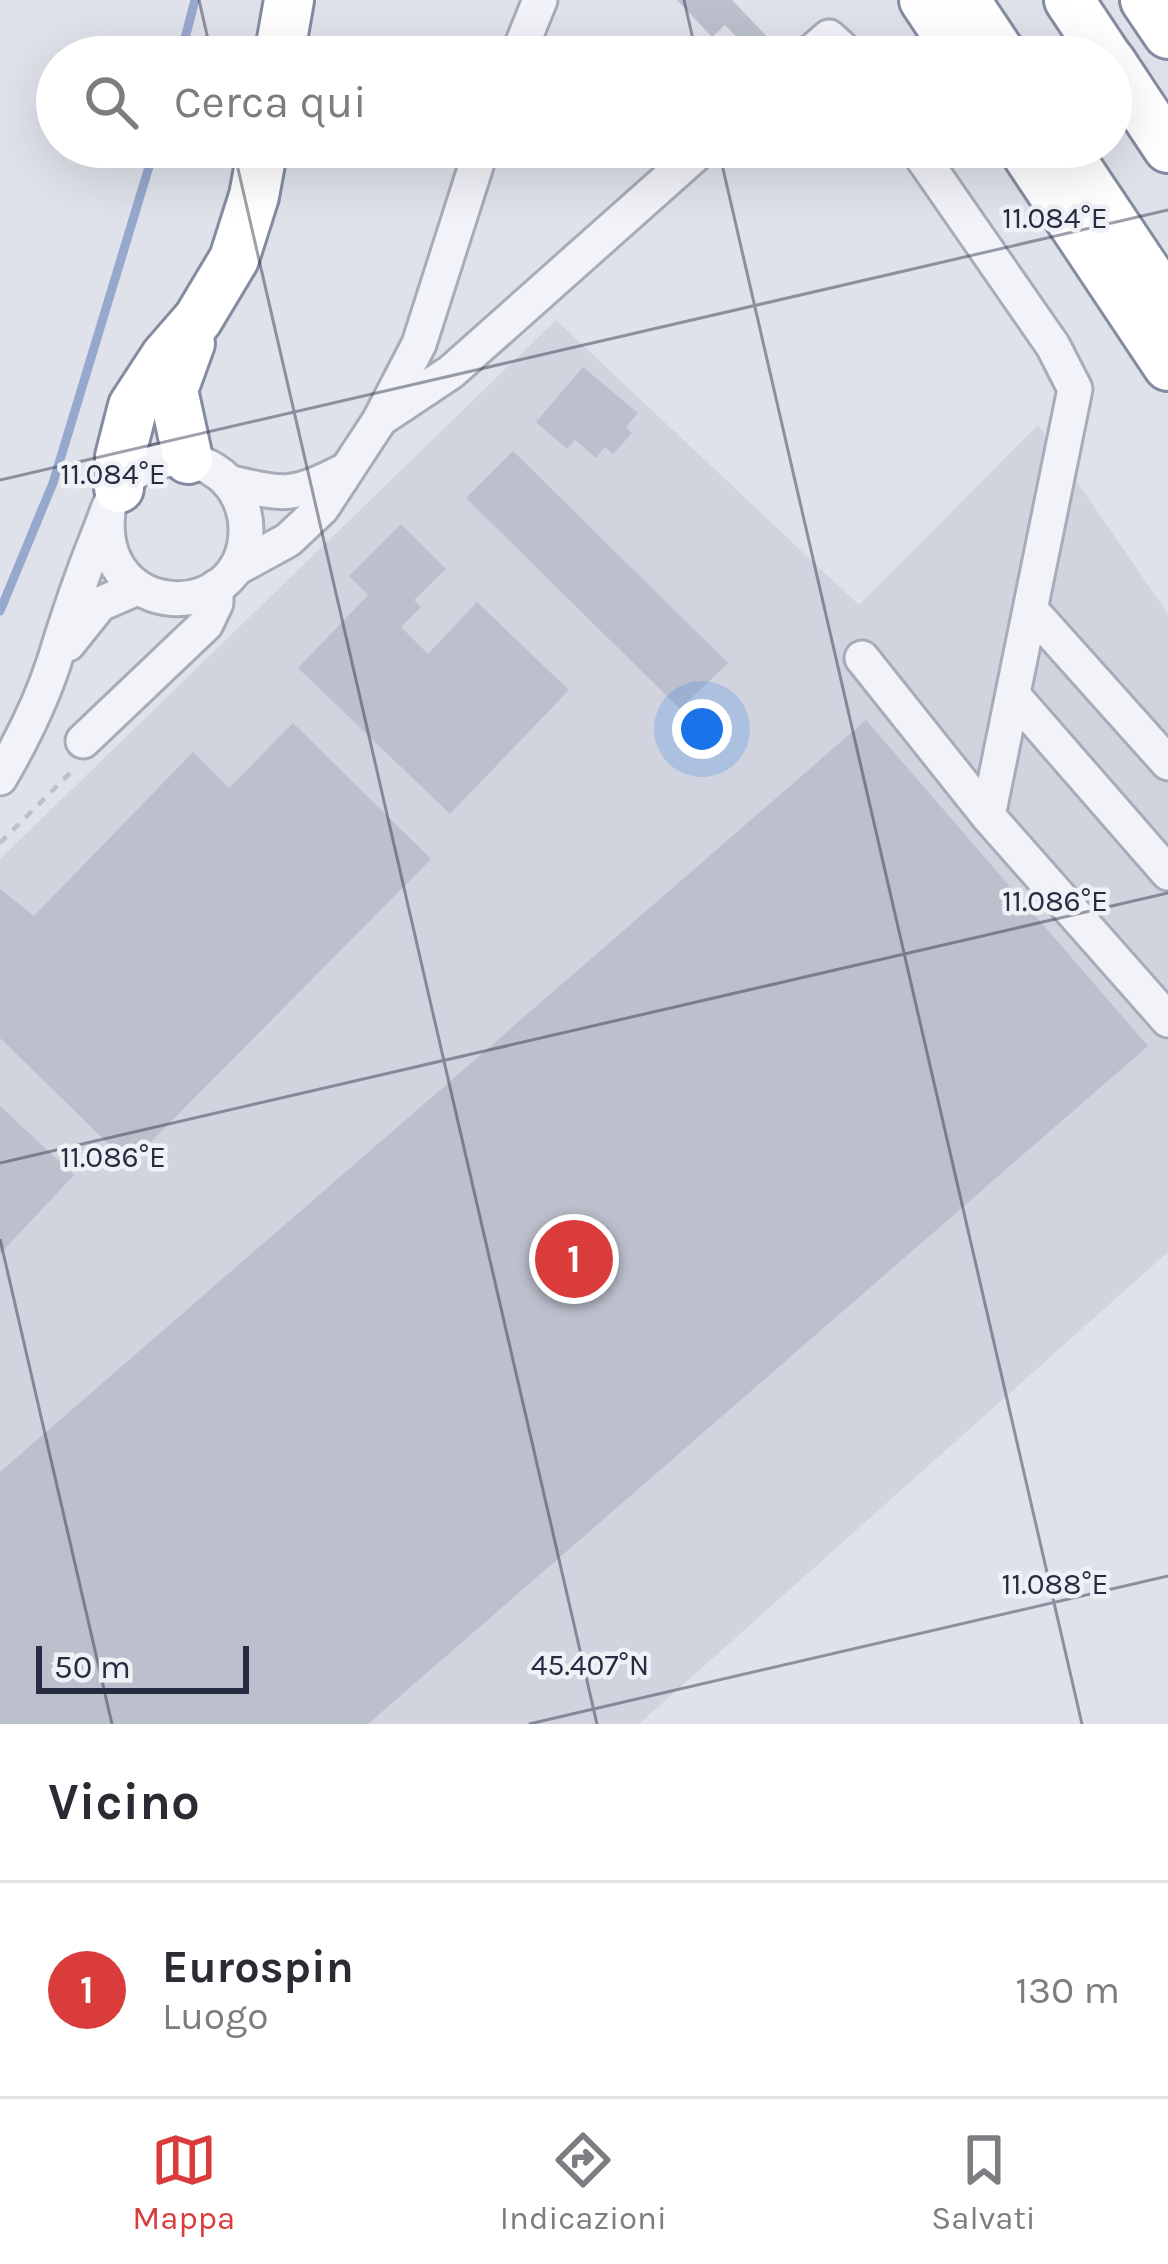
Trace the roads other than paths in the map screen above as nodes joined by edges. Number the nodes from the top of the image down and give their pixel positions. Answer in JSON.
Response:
{"nodes":[{"id":1,"x":289,"y":0,"type":"edge"},
{"id":2,"x":540,"y":0,"type":"edge"},
{"id":3,"x":923,"y":0,"type":"edge"},
{"id":4,"x":965,"y":0,"type":"edge"},
{"id":5,"x":1069,"y":0,"type":"edge"},
{"id":6,"x":1145,"y":0,"type":"edge"},
{"id":7,"x":1168,"y":34,"type":"edge"},
{"id":8,"x":283,"y":36,"type":"edge"},
{"id":9,"x":526,"y":36,"type":"edge"},
{"id":10,"x":948,"y":36,"type":"edge"},
{"id":11,"x":989,"y":36,"type":"edge"},
{"id":12,"x":1093,"y":36,"type":"edge"},
{"id":13,"x":1132,"y":94,"type":"edge"},
{"id":14,"x":1168,"y":148,"type":"edge"},
{"id":15,"x":259,"y":168,"type":"edge"},
{"id":16,"x":475,"y":168,"type":"edge"},
{"id":17,"x":680,"y":168,"type":"edge"},
{"id":18,"x":930,"y":168,"type":"edge"},
{"id":19,"x":1036,"y":168,"type":"edge"},
{"id":20,"x":1077,"y":168,"type":"edge"},
{"id":21,"x":1168,"y":304,"type":"edge"},
{"id":22,"x":198,"y":319,"type":"junction"},
{"id":23,"x":1168,"y":366,"type":"edge"},
{"id":24,"x":379,"y":421,"type":"junction"},
{"id":25,"x":349,"y":469,"type":"junction"},
{"id":26,"x":208,"y":471,"type":"junction"},
{"id":27,"x":113,"y":500,"type":"junction"},
{"id":28,"x":226,"y":578,"type":"junction"},
{"id":29,"x":137,"y":588,"type":"junction"},
{"id":30,"x":1031,"y":610,"type":"junction"},
{"id":31,"x":862,"y":658,"type":"dead end"},
{"id":32,"x":53,"y":665,"type":"junction"},
{"id":33,"x":1013,"y":694,"type":"junction"},
{"id":34,"x":83,"y":742,"type":"dead end"},
{"id":35,"x":1168,"y":763,"type":"edge"},
{"id":36,"x":0,"y":778,"type":"edge"},
{"id":37,"x":988,"y":816,"type":"junction"},
{"id":38,"x":1168,"y":873,"type":"edge"},
{"id":39,"x":1168,"y":1020,"type":"edge"}],
"edges":[{"from":1,"to":8,"type":"highway"},
{"from":2,"to":9,"type":"street"},
{"from":3,"to":10,"type":"highway"},
{"from":4,"to":11,"type":"highway"},
{"from":5,"to":12,"type":"highway"},
{"from":6,"to":7,"type":"highway"},
{"from":13,"to":14,"type":"highway"},
{"from":15,"to":22,"type":"highway"},
{"from":16,"to":24,"type":"street"},
{"from":17,"to":24,"type":"street"},
{"from":18,"to":30,"type":"street"},
{"from":19,"to":23,"type":"highway"},
{"from":20,"to":21,"type":"highway"},
{"from":22,"to":26,"type":"highway"},
{"from":22,"to":27,"type":"highway"},
{"from":24,"to":25,"type":"street"},
{"from":25,"to":26,"type":"street"},
{"from":25,"to":28,"type":"street"},
{"from":26,"to":27,"type":"street"},
{"from":26,"to":28,"type":"street"},
{"from":27,"to":29,"type":"street"},
{"from":27,"to":32,"type":"street"},
{"from":28,"to":29,"type":"street"},
{"from":28,"to":34,"type":"street"},
{"from":29,"to":32,"type":"street"},
{"from":30,"to":33,"type":"street"},
{"from":30,"to":35,"type":"street"},
{"from":31,"to":37,"type":"street"},
{"from":32,"to":36,"type":"street"},
{"from":33,"to":37,"type":"street"},
{"from":33,"to":38,"type":"street"},
{"from":37,"to":39,"type":"street"}]}
